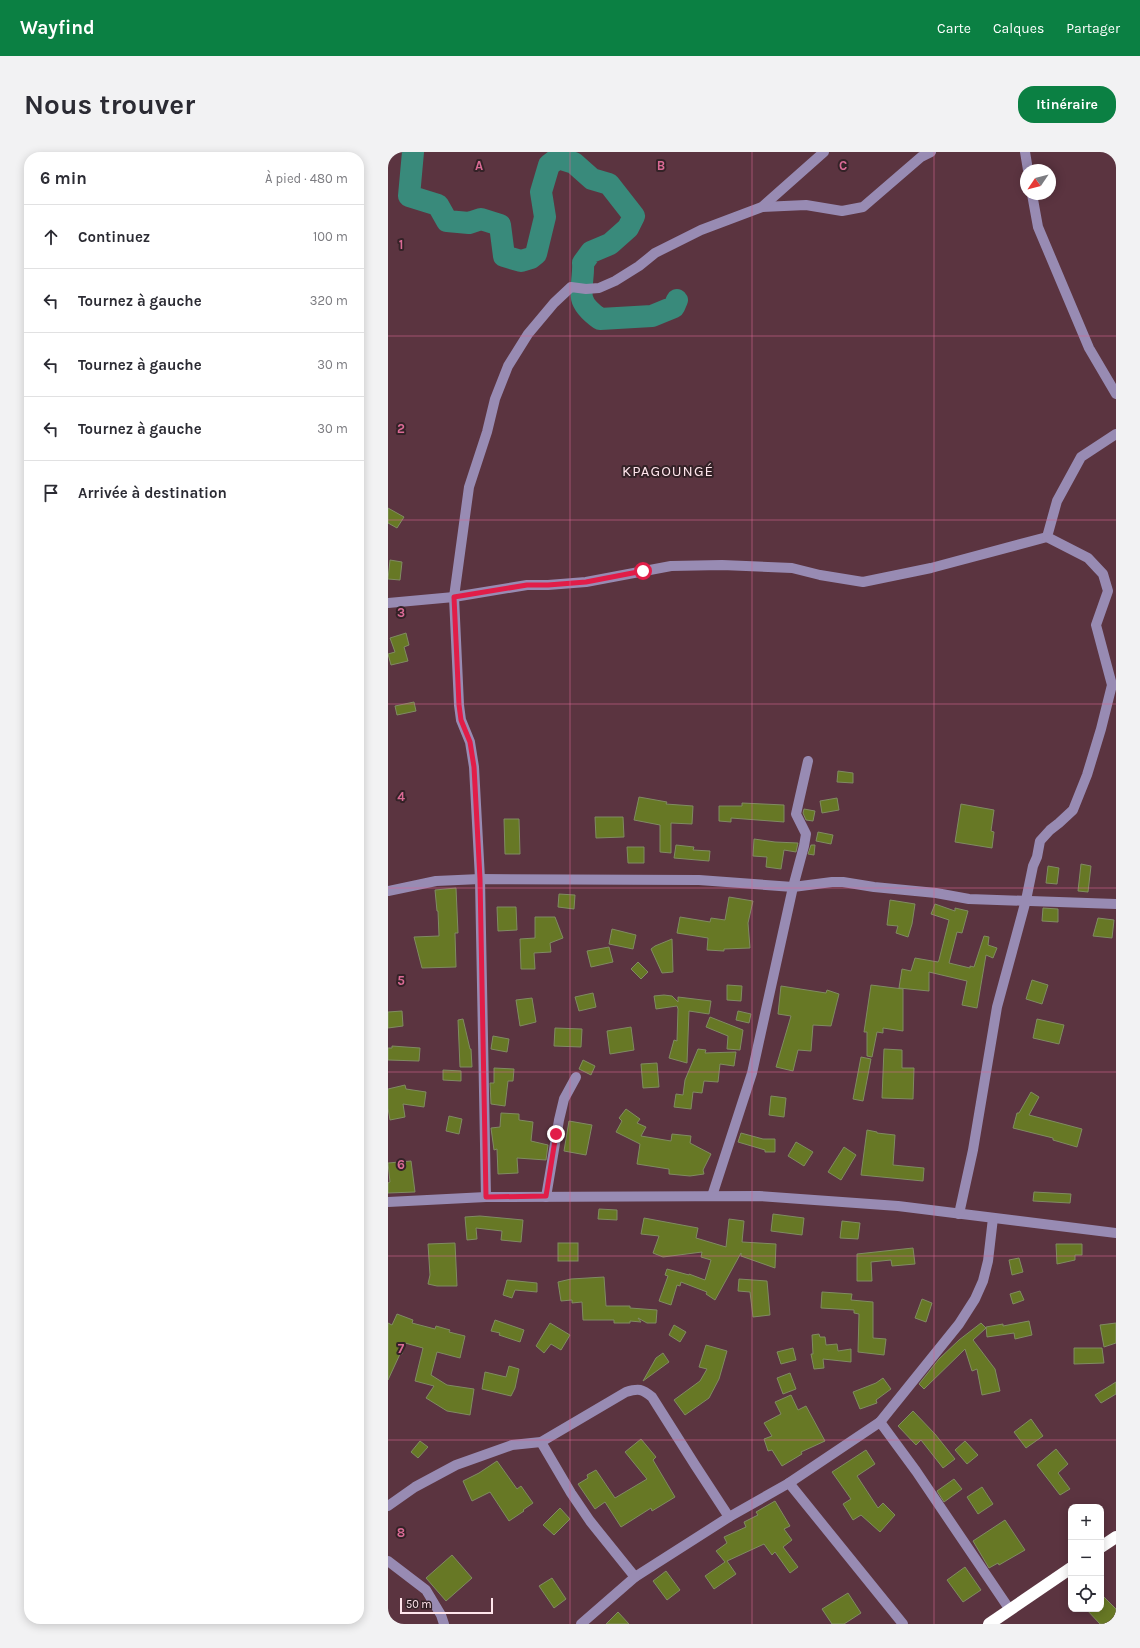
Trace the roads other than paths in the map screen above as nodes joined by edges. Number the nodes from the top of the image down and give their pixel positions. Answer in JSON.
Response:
{"nodes":[{"id":1,"x":824,"y":152,"type":"edge"},
{"id":2,"x":930,"y":152,"type":"edge"},
{"id":3,"x":1025,"y":152,"type":"edge"},
{"id":4,"x":1027,"y":164,"type":"edge"},
{"id":5,"x":1033,"y":200,"type":"edge"},
{"id":6,"x":762,"y":207,"type":"junction"},
{"id":7,"x":1116,"y":394,"type":"edge"},
{"id":8,"x":1116,"y":434,"type":"edge"},
{"id":9,"x":1047,"y":537,"type":"junction"},
{"id":10,"x":454,"y":597,"type":"junction"},
{"id":11,"x":388,"y":603,"type":"edge"},
{"id":12,"x":808,"y":762,"type":"dead end"},
{"id":13,"x":480,"y":879,"type":"junction"},
{"id":14,"x":793,"y":887,"type":"junction"},
{"id":15,"x":388,"y":891,"type":"edge"},
{"id":16,"x":1026,"y":900,"type":"junction"},
{"id":17,"x":1116,"y":904,"type":"edge"},
{"id":18,"x":576,"y":1076,"type":"dead end"},
{"id":19,"x":546,"y":1196,"type":"junction"},
{"id":20,"x":712,"y":1196,"type":"junction"},
{"id":21,"x":486,"y":1197,"type":"junction"},
{"id":22,"x":388,"y":1202,"type":"edge"},
{"id":23,"x":959,"y":1214,"type":"junction"},
{"id":24,"x":993,"y":1218,"type":"junction"},
{"id":25,"x":1116,"y":1233,"type":"edge"},
{"id":26,"x":880,"y":1422,"type":"junction"},
{"id":27,"x":541,"y":1442,"type":"junction"},
{"id":28,"x":789,"y":1483,"type":"junction"},
{"id":29,"x":388,"y":1506,"type":"edge"},
{"id":30,"x":729,"y":1516,"type":"junction"},
{"id":31,"x":1116,"y":1537,"type":"edge"},
{"id":32,"x":1104,"y":1545,"type":"edge"},
{"id":33,"x":388,"y":1560,"type":"edge"},
{"id":34,"x":1068,"y":1570,"type":"edge"},
{"id":35,"x":635,"y":1577,"type":"junction"},
{"id":36,"x":1010,"y":1610,"type":"junction"},
{"id":37,"x":444,"y":1624,"type":"edge"},
{"id":38,"x":580,"y":1624,"type":"edge"},
{"id":39,"x":904,"y":1624,"type":"edge"},
{"id":40,"x":989,"y":1624,"type":"edge"}],
"edges":[{"from":1,"to":6,"type":"street"},
{"from":2,"to":6,"type":"street"},
{"from":3,"to":4,"type":"street"},
{"from":5,"to":7,"type":"street"},
{"from":6,"to":10,"type":"street"},
{"from":8,"to":9,"type":"street"},
{"from":9,"to":10,"type":"street"},
{"from":9,"to":16,"type":"street"},
{"from":10,"to":11,"type":"street"},
{"from":10,"to":13,"type":"street"},
{"from":12,"to":14,"type":"street"},
{"from":13,"to":14,"type":"street"},
{"from":13,"to":15,"type":"street"},
{"from":13,"to":21,"type":"street"},
{"from":14,"to":16,"type":"street"},
{"from":14,"to":20,"type":"street"},
{"from":16,"to":17,"type":"street"},
{"from":16,"to":23,"type":"street"},
{"from":18,"to":19,"type":"street"},
{"from":19,"to":20,"type":"street"},
{"from":19,"to":21,"type":"street"},
{"from":20,"to":23,"type":"street"},
{"from":21,"to":22,"type":"street"},
{"from":23,"to":24,"type":"street"},
{"from":24,"to":25,"type":"street"},
{"from":24,"to":26,"type":"street"},
{"from":26,"to":28,"type":"street"},
{"from":26,"to":36,"type":"street"},
{"from":27,"to":29,"type":"street"},
{"from":27,"to":30,"type":"street"},
{"from":27,"to":35,"type":"street"},
{"from":28,"to":30,"type":"street"},
{"from":28,"to":39,"type":"street"},
{"from":30,"to":35,"type":"street"},
{"from":31,"to":32,"type":"highway"},
{"from":33,"to":37,"type":"street"},
{"from":34,"to":36,"type":"highway"},
{"from":35,"to":38,"type":"street"},
{"from":36,"to":40,"type":"highway"}]}
